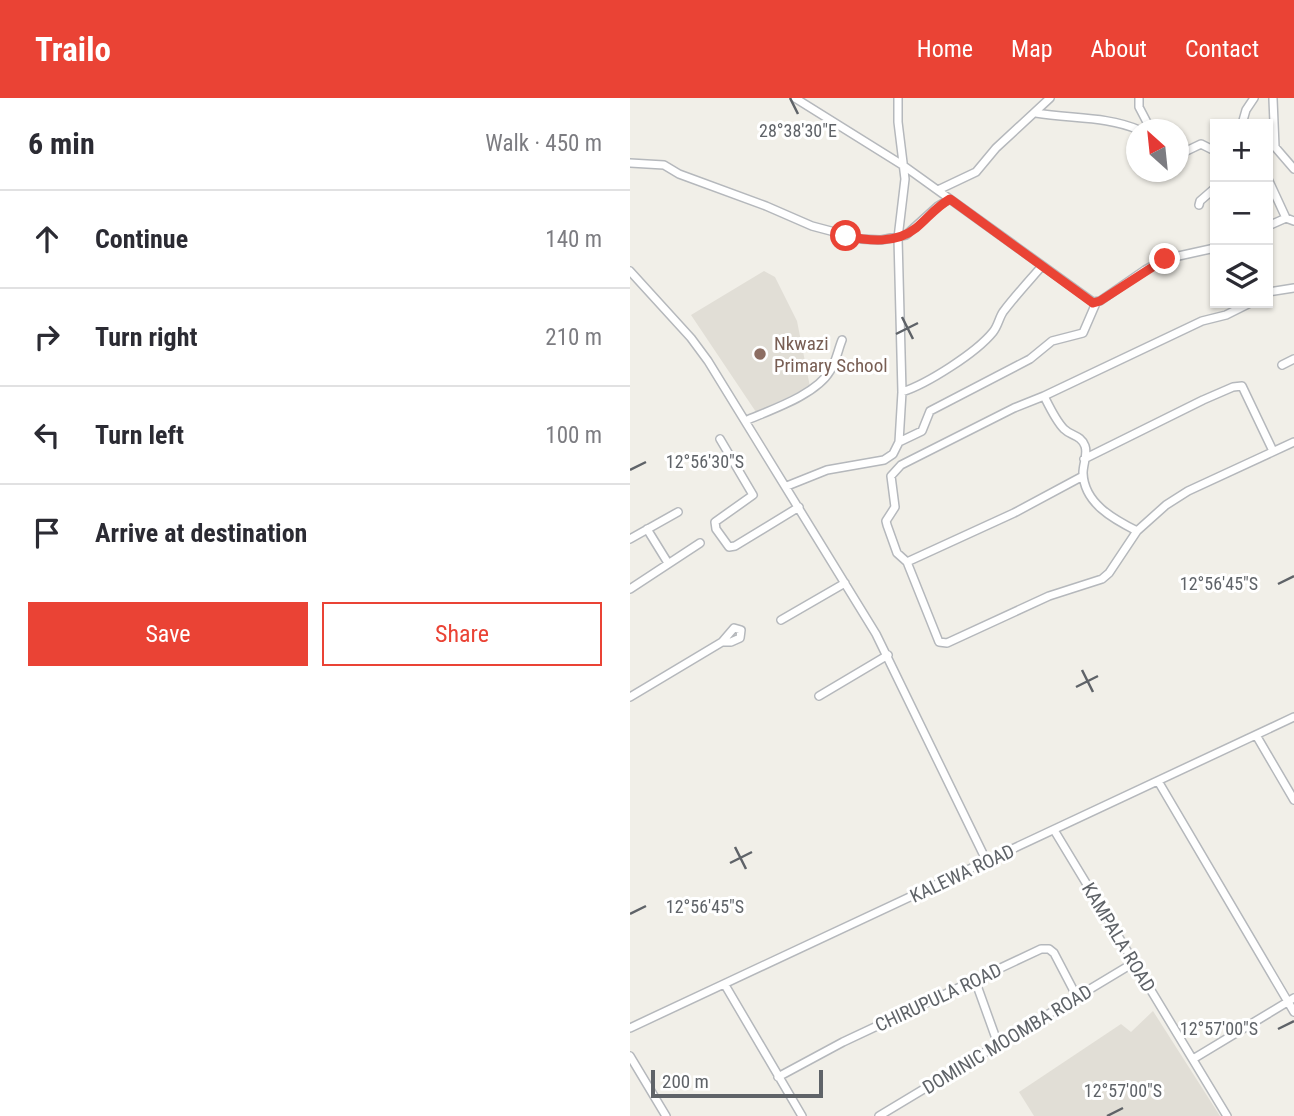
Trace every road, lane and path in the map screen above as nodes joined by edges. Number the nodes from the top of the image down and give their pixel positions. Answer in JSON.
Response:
{"nodes":[{"id":1,"x":795,"y":98,"type":"edge"},
{"id":2,"x":898,"y":98,"type":"edge"},
{"id":3,"x":1050,"y":98,"type":"edge"},
{"id":4,"x":1139,"y":98,"type":"edge"},
{"id":5,"x":1254,"y":98,"type":"edge"},
{"id":6,"x":1272,"y":98,"type":"edge"},
{"id":7,"x":1279,"y":98,"type":"edge"},
{"id":8,"x":1036,"y":113,"type":"junction"},
{"id":9,"x":1145,"y":119,"type":"edge"},
{"id":10,"x":1243,"y":119,"type":"edge"},
{"id":11,"x":1126,"y":126,"type":"edge"},
{"id":12,"x":1210,"y":148,"type":"edge"},
{"id":13,"x":1189,"y":150,"type":"edge"},
{"id":14,"x":630,"y":163,"type":"edge"},
{"id":15,"x":904,"y":166,"type":"junction"},
{"id":16,"x":1294,"y":169,"type":"edge"},
{"id":17,"x":1270,"y":182,"type":"edge"},
{"id":18,"x":939,"y":190,"type":"junction"},
{"id":19,"x":1210,"y":192,"type":"edge"},
{"id":20,"x":950,"y":199,"type":"junction"},
{"id":21,"x":1199,"y":205,"type":"dead end"},
{"id":22,"x":1290,"y":220,"type":"edge"},
{"id":23,"x":1273,"y":225,"type":"edge"},
{"id":24,"x":898,"y":238,"type":"junction"},
{"id":25,"x":1210,"y":249,"type":"edge"},
{"id":26,"x":1042,"y":266,"type":"junction"},
{"id":27,"x":630,"y":271,"type":"edge"},
{"id":28,"x":1294,"y":288,"type":"edge"},
{"id":29,"x":1273,"y":291,"type":"edge"},
{"id":30,"x":1096,"y":303,"type":"junction"},
{"id":31,"x":1241,"y":308,"type":"edge"},
{"id":32,"x":842,"y":340,"type":"dead end"},
{"id":33,"x":1294,"y":359,"type":"edge"},
{"id":34,"x":1282,"y":365,"type":"dead end"},
{"id":35,"x":902,"y":392,"type":"junction"},
{"id":36,"x":1044,"y":396,"type":"junction"},
{"id":37,"x":746,"y":421,"type":"junction"},
{"id":38,"x":720,"y":439,"type":"dead end"},
{"id":39,"x":899,"y":442,"type":"junction"},
{"id":40,"x":1294,"y":442,"type":"edge"},
{"id":41,"x":1273,"y":451,"type":"junction"},
{"id":42,"x":1084,"y":459,"type":"junction"},
{"id":43,"x":1083,"y":476,"type":"junction"},
{"id":44,"x":786,"y":486,"type":"junction"},
{"id":45,"x":799,"y":507,"type":"junction"},
{"id":46,"x":678,"y":512,"type":"dead end"},
{"id":47,"x":647,"y":529,"type":"junction"},
{"id":48,"x":1136,"y":531,"type":"junction"},
{"id":49,"x":630,"y":539,"type":"edge"},
{"id":50,"x":700,"y":543,"type":"dead end"},
{"id":51,"x":907,"y":562,"type":"junction"},
{"id":52,"x":668,"y":564,"type":"junction"},
{"id":53,"x":845,"y":583,"type":"junction"},
{"id":54,"x":630,"y":589,"type":"edge"},
{"id":55,"x":780,"y":620,"type":"dead end"},
{"id":56,"x":722,"y":642,"type":"dead end"},
{"id":57,"x":888,"y":654,"type":"junction"},
{"id":58,"x":819,"y":696,"type":"dead end"},
{"id":59,"x":630,"y":697,"type":"edge"},
{"id":60,"x":1294,"y":717,"type":"edge"},
{"id":61,"x":1256,"y":735,"type":"junction"},
{"id":62,"x":1158,"y":781,"type":"junction"},
{"id":63,"x":1294,"y":800,"type":"edge"},
{"id":64,"x":1054,"y":830,"type":"junction"},
{"id":65,"x":987,"y":862,"type":"junction"},
{"id":66,"x":1135,"y":962,"type":"junction"},
{"id":67,"x":975,"y":980,"type":"junction"},
{"id":68,"x":725,"y":985,"type":"junction"},
{"id":69,"x":1077,"y":997,"type":"junction"},
{"id":70,"x":1291,"y":1000,"type":"edge"},
{"id":71,"x":1294,"y":1012,"type":"edge"},
{"id":72,"x":630,"y":1028,"type":"edge"},
{"id":73,"x":998,"y":1044,"type":"junction"},
{"id":74,"x":630,"y":1056,"type":"edge"},
{"id":75,"x":1193,"y":1059,"type":"junction"},
{"id":76,"x":778,"y":1077,"type":"junction"},
{"id":77,"x":666,"y":1116,"type":"edge"},
{"id":78,"x":802,"y":1116,"type":"edge"},
{"id":79,"x":879,"y":1116,"type":"edge"},
{"id":80,"x":1227,"y":1116,"type":"edge"}],
"edges":[{"from":1,"to":15,"type":"street"},
{"from":2,"to":15,"type":"street"},
{"from":3,"to":8,"type":"street"},
{"from":4,"to":9,"type":"street"},
{"from":5,"to":10,"type":"street"},
{"from":6,"to":7,"type":"street"},
{"from":6,"to":16,"type":"street"},
{"from":8,"to":11,"type":"street"},
{"from":8,"to":18,"type":"street"},
{"from":12,"to":13,"type":"street"},
{"from":14,"to":24,"type":"street"},
{"from":15,"to":18,"type":"street"},
{"from":15,"to":24,"type":"street"},
{"from":17,"to":22,"type":"street"},
{"from":18,"to":20,"type":"street"},
{"from":19,"to":21,"type":"street"},
{"from":20,"to":24,"type":"street"},
{"from":20,"to":26,"type":"street"},
{"from":22,"to":23,"type":"street"},
{"from":24,"to":35,"type":"street"},
{"from":25,"to":30,"type":"street"},
{"from":26,"to":30,"type":"street"},
{"from":26,"to":35,"type":"street"},
{"from":27,"to":37,"type":"street"},
{"from":28,"to":29,"type":"street"},
{"from":30,"to":39,"type":"street"},
{"from":31,"to":36,"type":"street"},
{"from":32,"to":37,"type":"street"},
{"from":33,"to":34,"type":"street"},
{"from":35,"to":39,"type":"street"},
{"from":36,"to":42,"type":"street"},
{"from":36,"to":51,"type":"street"},
{"from":37,"to":44,"type":"street"},
{"from":38,"to":45,"type":"street"},
{"from":39,"to":44,"type":"street"},
{"from":40,"to":41,"type":"street"},
{"from":41,"to":42,"type":"street"},
{"from":41,"to":48,"type":"street"},
{"from":42,"to":43,"type":"street"},
{"from":43,"to":48,"type":"street"},
{"from":43,"to":51,"type":"street"},
{"from":44,"to":45,"type":"street"},
{"from":45,"to":53,"type":"street"},
{"from":46,"to":47,"type":"street"},
{"from":47,"to":49,"type":"street"},
{"from":47,"to":52,"type":"street"},
{"from":48,"to":51,"type":"street"},
{"from":50,"to":52,"type":"street"},
{"from":52,"to":54,"type":"street"},
{"from":53,"to":55,"type":"street"},
{"from":53,"to":57,"type":"street"},
{"from":56,"to":59,"type":"street"},
{"from":57,"to":58,"type":"street"},
{"from":57,"to":65,"type":"street"},
{"from":60,"to":61,"type":"street","name":"KALEWA ROAD"},
{"from":61,"to":62,"type":"street","name":"KALEWA ROAD"},
{"from":61,"to":63,"type":"street"},
{"from":62,"to":64,"type":"street","name":"KALEWA ROAD"},
{"from":62,"to":70,"type":"street"},
{"from":64,"to":65,"type":"street","name":"KALEWA ROAD"},
{"from":64,"to":66,"type":"street","name":"KAMPALA ROAD"},
{"from":65,"to":68,"type":"street","name":"KALEWA ROAD"},
{"from":66,"to":69,"type":"street","name":"DOMINIC MOOMBA ROAD"},
{"from":66,"to":75,"type":"street","name":"KAMPALA ROAD"},
{"from":67,"to":69,"type":"street","name":"CHIRUPULA ROAD"},
{"from":67,"to":73,"type":"street"},
{"from":67,"to":76,"type":"street","name":"CHIRUPULA ROAD"},
{"from":68,"to":72,"type":"street","name":"KALEWA ROAD"},
{"from":68,"to":76,"type":"street"},
{"from":69,"to":73,"type":"street","name":"DOMINIC MOOMBA ROAD"},
{"from":70,"to":71,"type":"street"},
{"from":70,"to":75,"type":"street"},
{"from":73,"to":79,"type":"street","name":"DOMINIC MOOMBA ROAD"},
{"from":74,"to":77,"type":"street"},
{"from":75,"to":80,"type":"street","name":"KAMPALA ROAD"},
{"from":76,"to":78,"type":"street"}]}
